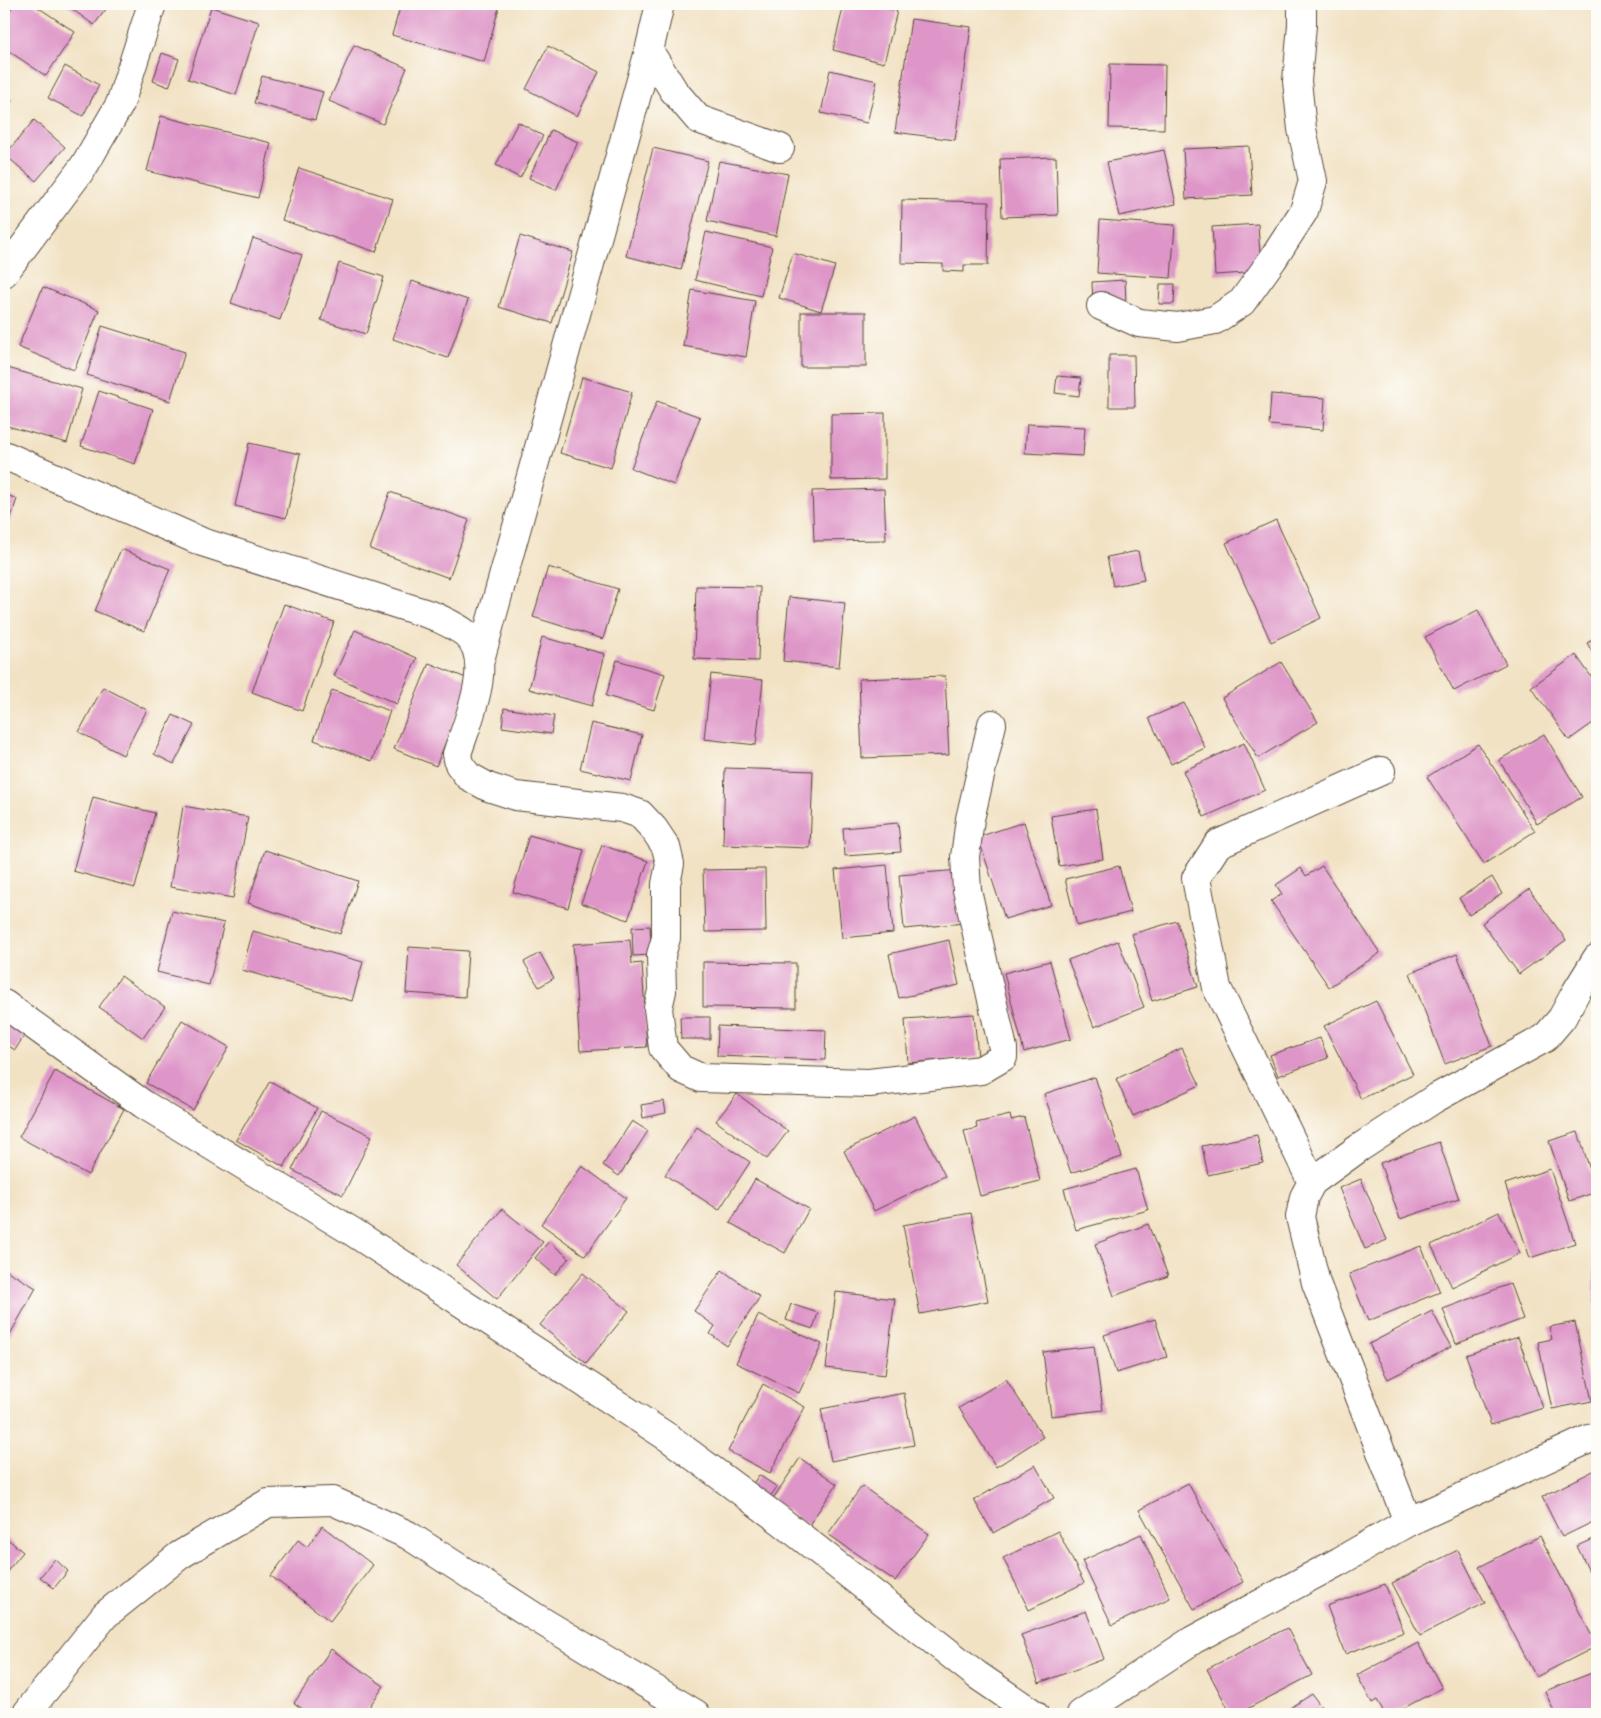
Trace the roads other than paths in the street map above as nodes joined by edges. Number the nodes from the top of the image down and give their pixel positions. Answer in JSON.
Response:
{"nodes":[{"id":1,"x":152,"y":4,"type":"edge"},
{"id":2,"x":660,"y":4,"type":"edge"},
{"id":3,"x":1302,"y":4,"type":"edge"},
{"id":4,"x":649,"y":51,"type":"junction"},
{"id":5,"x":780,"y":148,"type":"dead end"},
{"id":6,"x":4,"y":273,"type":"edge"},
{"id":7,"x":1101,"y":306,"type":"dead end"},
{"id":8,"x":4,"y":455,"type":"edge"},
{"id":9,"x":480,"y":660,"type":"junction"},
{"id":10,"x":992,"y":724,"type":"dead end"},
{"id":11,"x":1381,"y":771,"type":"dead end"},
{"id":12,"x":1597,"y":958,"type":"edge"},
{"id":13,"x":4,"y":1004,"type":"edge"},
{"id":14,"x":1312,"y":1182,"type":"junction"},
{"id":15,"x":1597,"y":1437,"type":"edge"},
{"id":16,"x":1408,"y":1522,"type":"junction"},
{"id":17,"x":26,"y":1714,"type":"edge"},
{"id":18,"x":696,"y":1714,"type":"edge"},
{"id":19,"x":1034,"y":1714,"type":"edge"},
{"id":20,"x":1081,"y":1714,"type":"edge"}],
"edges":[{"from":1,"to":6,"type":"street"},
{"from":2,"to":4,"type":"street"},
{"from":3,"to":7,"type":"street"},
{"from":4,"to":5,"type":"street"},
{"from":4,"to":9,"type":"street"},
{"from":8,"to":9,"type":"street"},
{"from":9,"to":10,"type":"street"},
{"from":11,"to":14,"type":"street"},
{"from":12,"to":14,"type":"street"},
{"from":13,"to":19,"type":"street"},
{"from":14,"to":16,"type":"street"},
{"from":15,"to":16,"type":"street"},
{"from":16,"to":20,"type":"street"},
{"from":17,"to":18,"type":"street"}]}
